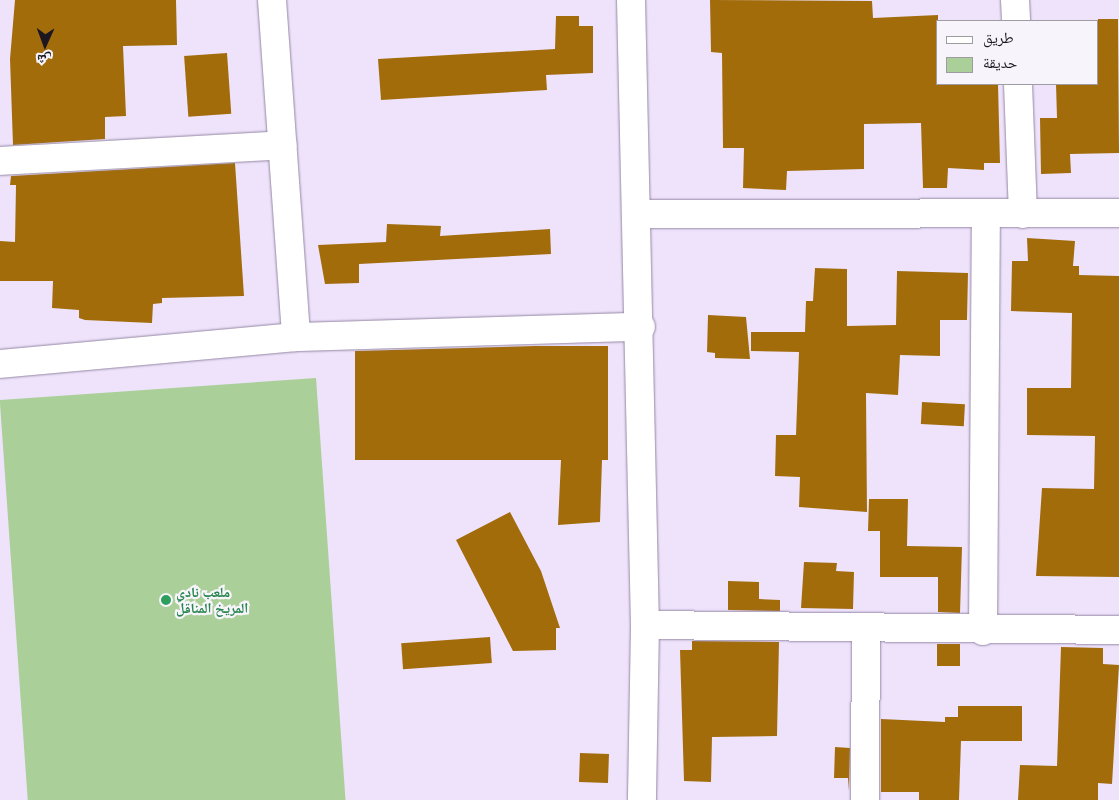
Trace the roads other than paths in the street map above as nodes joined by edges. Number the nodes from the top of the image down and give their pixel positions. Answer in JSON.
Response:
{"nodes":[{"id":1,"x":272,"y":0,"type":"edge"},
{"id":2,"x":631,"y":0,"type":"edge"},
{"id":3,"x":1016,"y":0,"type":"edge"},
{"id":4,"x":1016,"y":20,"type":"edge"},
{"id":5,"x":1018,"y":85,"type":"edge"},
{"id":6,"x":283,"y":145,"type":"junction"},
{"id":7,"x":0,"y":161,"type":"edge"},
{"id":8,"x":1119,"y":213,"type":"edge"},
{"id":9,"x":639,"y":214,"type":"junction"},
{"id":10,"x":1023,"y":214,"type":"junction"},
{"id":11,"x":986,"y":215,"type":"junction"},
{"id":12,"x":641,"y":327,"type":"junction"},
{"id":13,"x":296,"y":337,"type":"junction"},
{"id":14,"x":0,"y":364,"type":"edge"},
{"id":15,"x":646,"y":625,"type":"junction"},
{"id":16,"x":866,"y":629,"type":"junction"},
{"id":17,"x":1119,"y":630,"type":"edge"},
{"id":18,"x":983,"y":631,"type":"junction"},
{"id":19,"x":642,"y":800,"type":"edge"},
{"id":20,"x":865,"y":800,"type":"edge"}],
"edges":[{"from":1,"to":6,"type":"street"},
{"from":2,"to":9,"type":"street"},
{"from":3,"to":4,"type":"street"},
{"from":5,"to":10,"type":"street"},
{"from":6,"to":7,"type":"street"},
{"from":6,"to":13,"type":"street"},
{"from":8,"to":10,"type":"street"},
{"from":9,"to":11,"type":"street"},
{"from":9,"to":12,"type":"street"},
{"from":10,"to":11,"type":"street"},
{"from":11,"to":18,"type":"street"},
{"from":12,"to":13,"type":"street"},
{"from":12,"to":15,"type":"street"},
{"from":13,"to":14,"type":"street"},
{"from":15,"to":16,"type":"street"},
{"from":15,"to":19,"type":"street"},
{"from":16,"to":18,"type":"street"},
{"from":16,"to":20,"type":"street"},
{"from":17,"to":18,"type":"street"}]}
